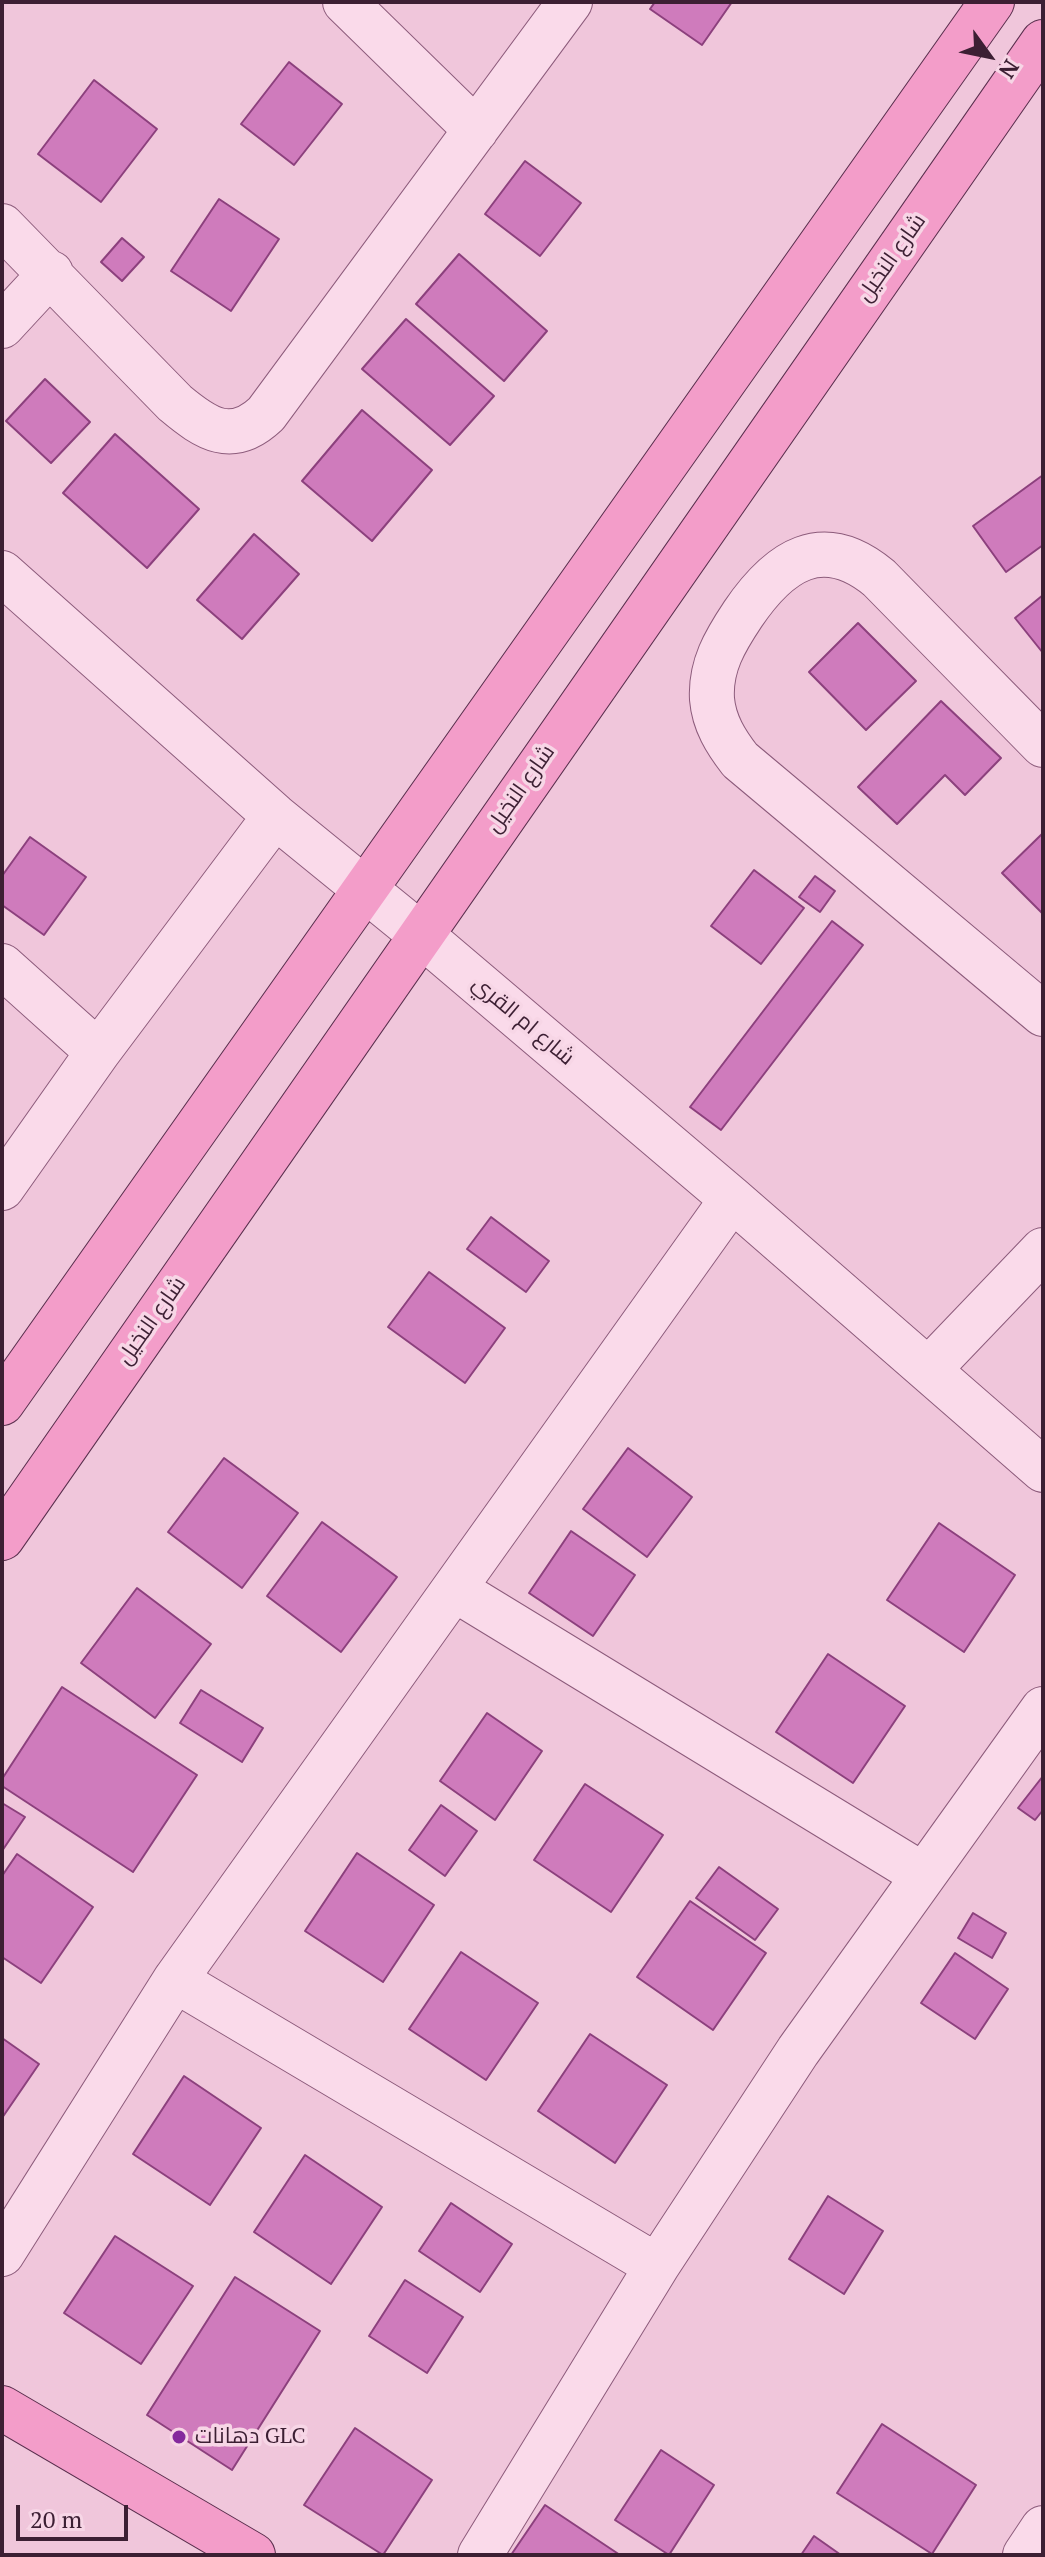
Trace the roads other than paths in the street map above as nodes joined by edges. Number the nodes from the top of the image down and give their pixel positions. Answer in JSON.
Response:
{"nodes":[{"id":1,"x":345,"y":2,"type":"edge"},
{"id":2,"x":570,"y":2,"type":"edge"},
{"id":3,"x":992,"y":2,"type":"edge"},
{"id":4,"x":1043,"y":42,"type":"edge"},
{"id":5,"x":476,"y":130,"type":"junction"},
{"id":6,"x":2,"y":226,"type":"edge"},
{"id":7,"x":51,"y":273,"type":"junction"},
{"id":8,"x":2,"y":326,"type":"edge"},
{"id":9,"x":2,"y":573,"type":"edge"},
{"id":10,"x":1043,"y":745,"type":"edge"},
{"id":11,"x":275,"y":816,"type":"junction"},
{"id":12,"x":363,"y":888,"type":"junction"},
{"id":13,"x":420,"y":934,"type":"junction"},
{"id":14,"x":2,"y":966,"type":"edge"},
{"id":15,"x":1043,"y":1014,"type":"edge"},
{"id":16,"x":98,"y":1052,"type":"junction"},
{"id":17,"x":2,"y":1188,"type":"edge"},
{"id":18,"x":732,"y":1199,"type":"junction"},
{"id":19,"x":1043,"y":1250,"type":"edge"},
{"id":20,"x":930,"y":1368,"type":"junction"},
{"id":21,"x":2,"y":1403,"type":"edge"},
{"id":22,"x":1043,"y":1470,"type":"edge"},
{"id":23,"x":2,"y":1538,"type":"edge"},
{"id":24,"x":454,"y":1589,"type":"junction"},
{"id":25,"x":1043,"y":1709,"type":"edge"},
{"id":26,"x":923,"y":1875,"type":"junction"},
{"id":27,"x":175,"y":1980,"type":"junction"},
{"id":28,"x":2,"y":2254,"type":"edge"},
{"id":29,"x":657,"y":2266,"type":"junction"},
{"id":30,"x":2,"y":2408,"type":"edge"},
{"id":31,"x":1043,"y":2528,"type":"edge"},
{"id":32,"x":253,"y":2555,"type":"edge"},
{"id":33,"x":480,"y":2555,"type":"edge"},
{"id":34,"x":1025,"y":2555,"type":"edge"}],
"edges":[{"from":1,"to":5,"type":"street"},
{"from":2,"to":5,"type":"street"},
{"from":3,"to":12,"type":"main road"},
{"from":4,"to":13,"type":"main road","name":"شارع النخيل"},
{"from":5,"to":7,"type":"street"},
{"from":6,"to":7,"type":"street"},
{"from":7,"to":8,"type":"street"},
{"from":9,"to":11,"type":"street","name":"شارع ام القري"},
{"from":10,"to":15,"type":"street"},
{"from":11,"to":12,"type":"street","name":"شارع ام القري"},
{"from":11,"to":16,"type":"street"},
{"from":12,"to":13,"type":"street","name":"شارع ام القري"},
{"from":12,"to":21,"type":"main road"},
{"from":13,"to":18,"type":"street","name":"شارع ام القري"},
{"from":13,"to":23,"type":"main road","name":"شارع النخيل"},
{"from":14,"to":16,"type":"street"},
{"from":16,"to":17,"type":"street"},
{"from":18,"to":20,"type":"street","name":"شارع ام القري"},
{"from":18,"to":24,"type":"street"},
{"from":19,"to":20,"type":"street"},
{"from":20,"to":22,"type":"street","name":"شارع ام القري"},
{"from":24,"to":26,"type":"street"},
{"from":24,"to":27,"type":"street"},
{"from":25,"to":26,"type":"street"},
{"from":26,"to":29,"type":"street"},
{"from":27,"to":28,"type":"street"},
{"from":27,"to":29,"type":"street"},
{"from":29,"to":33,"type":"street"},
{"from":30,"to":32,"type":"main road"},
{"from":31,"to":34,"type":"street"}]}
